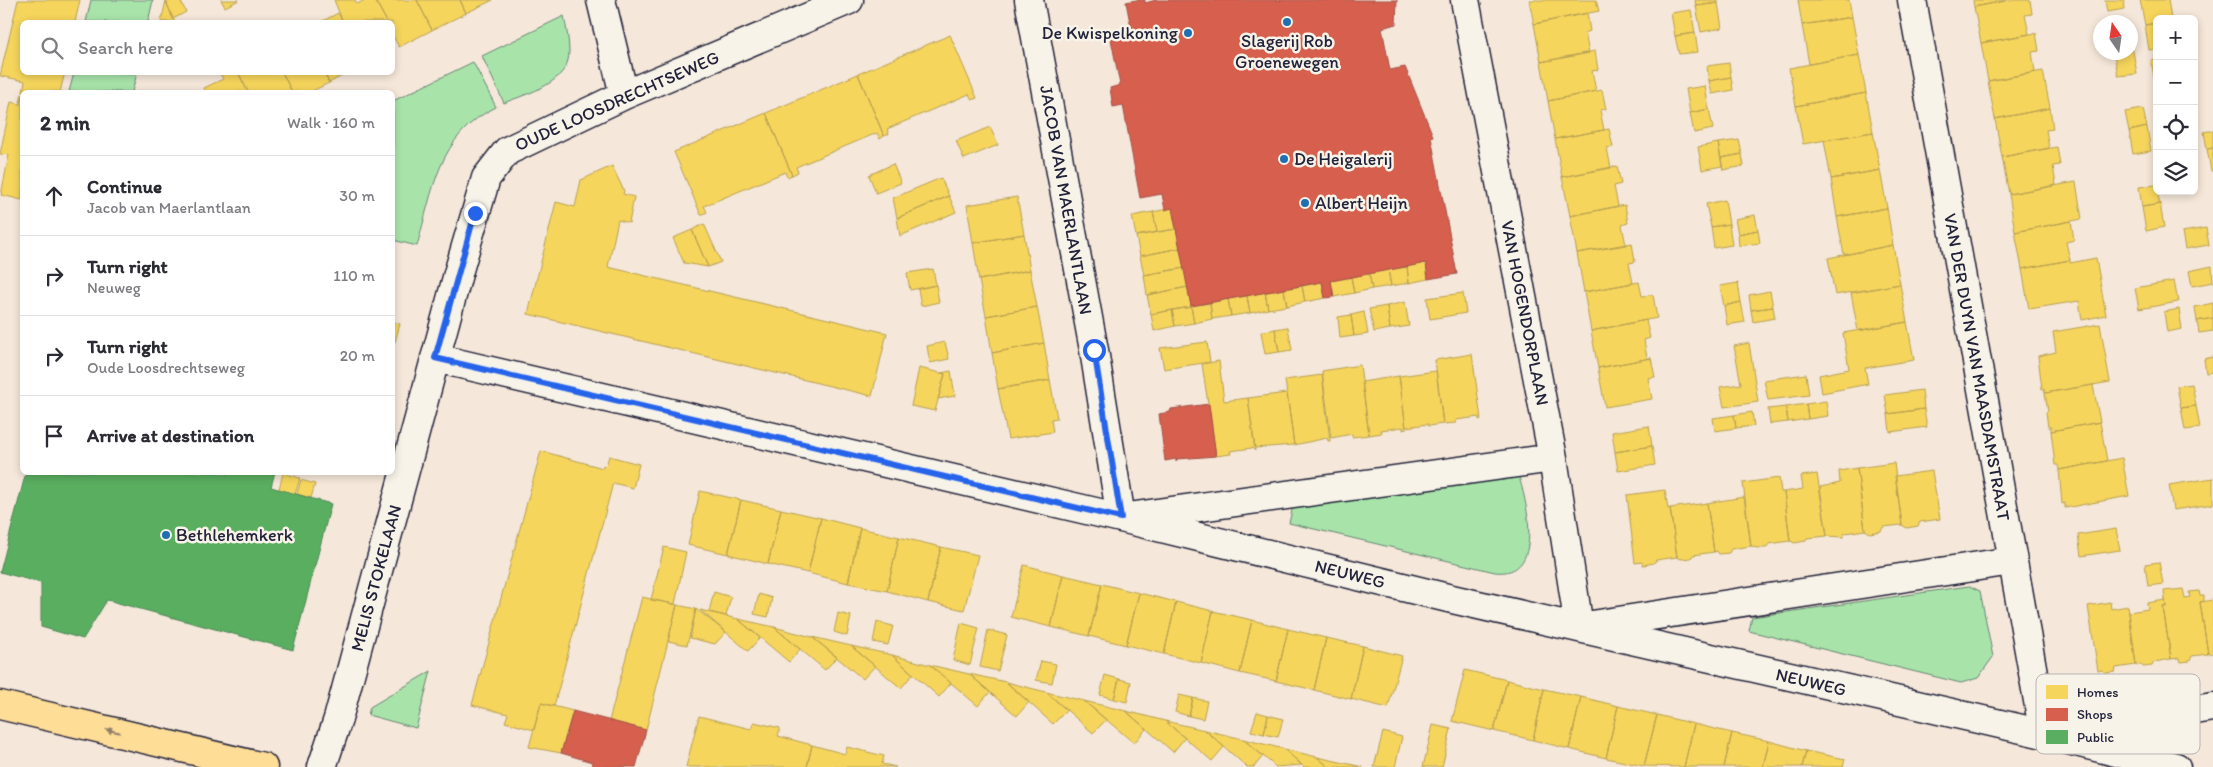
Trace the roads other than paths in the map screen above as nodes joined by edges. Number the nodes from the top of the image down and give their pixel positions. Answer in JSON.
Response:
{"nodes":[{"id":1,"x":601,"y":0,"type":"edge"},
{"id":2,"x":849,"y":0,"type":"edge"},
{"id":3,"x":1029,"y":0,"type":"edge"},
{"id":4,"x":1465,"y":0,"type":"edge"},
{"id":5,"x":1912,"y":0,"type":"edge"},
{"id":6,"x":624,"y":95,"type":"junction"},
{"id":7,"x":435,"y":358,"type":"junction"},
{"id":8,"x":1553,"y":458,"type":"junction"},
{"id":9,"x":1121,"y":518,"type":"junction"},
{"id":10,"x":2012,"y":561,"type":"junction"},
{"id":11,"x":1579,"y":627,"type":"junction"},
{"id":12,"x":2036,"y":691,"type":"edge"},
{"id":13,"x":0,"y":704,"type":"edge"},
{"id":14,"x":2213,"y":707,"type":"edge"},
{"id":15,"x":2200,"y":709,"type":"edge"},
{"id":16,"x":2036,"y":732,"type":"edge"},
{"id":17,"x":2124,"y":754,"type":"edge"},
{"id":18,"x":263,"y":767,"type":"edge"},
{"id":19,"x":322,"y":767,"type":"edge"},
{"id":20,"x":2176,"y":767,"type":"edge"}],
"edges":[{"from":1,"to":6,"type":"street"},
{"from":2,"to":6,"type":"street","name":"OUDE LOOSDRECHTSEWEG"},
{"from":3,"to":9,"type":"street","name":"JACOB VAN MAERLANTLAAN"},
{"from":4,"to":8,"type":"street","name":"VAN HOGENDORPLAAN"},
{"from":5,"to":10,"type":"street","name":"VAN DER DUYN VAN MAASDAMSTRAAT"},
{"from":6,"to":7,"type":"street","name":"OUDE LOOSDRECHTSEWEG"},
{"from":7,"to":9,"type":"street","name":"NEUWEG"},
{"from":7,"to":19,"type":"street","name":"MELIS STOKELAAN"},
{"from":8,"to":9,"type":"street","name":"NEUWEG"},
{"from":8,"to":11,"type":"street","name":"VAN HOGENDORPLAAN"},
{"from":9,"to":11,"type":"street","name":"NEUWEG"},
{"from":10,"to":11,"type":"street","name":"NEUWEG"},
{"from":10,"to":12,"type":"street","name":"VAN DER DUYN VAN MAASDAMSTRAAT"},
{"from":11,"to":16,"type":"street","name":"NEUWEG"},
{"from":18,"to":13,"type":"main road","one_way":true},
{"from":14,"to":15,"type":"street","name":"NEUWEG"},
{"from":17,"to":20,"type":"street","name":"NEUWEG"}]}
